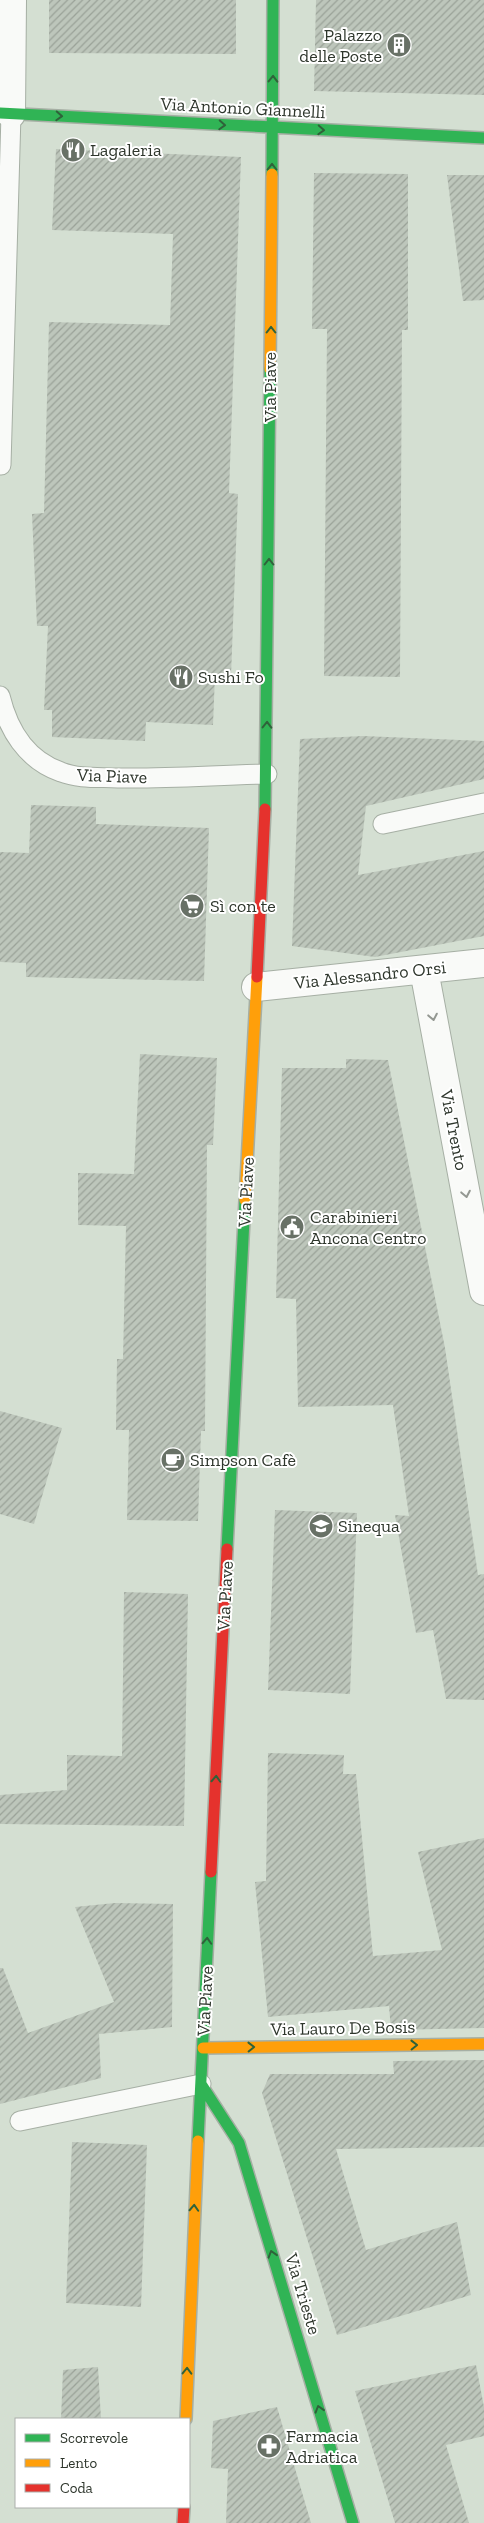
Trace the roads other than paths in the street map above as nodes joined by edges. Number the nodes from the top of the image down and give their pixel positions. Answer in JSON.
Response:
{"nodes":[{"id":1,"x":12,"y":0,"type":"edge"},
{"id":2,"x":274,"y":0,"type":"edge"},
{"id":3,"x":5,"y":114,"type":"edge"},
{"id":4,"x":272,"y":127,"type":"junction"},
{"id":5,"x":484,"y":138,"type":"edge"},
{"id":6,"x":1,"y":466,"type":"edge"},
{"id":7,"x":0,"y":696,"type":"edge"},
{"id":8,"x":267,"y":774,"type":"junction"},
{"id":9,"x":484,"y":803,"type":"edge"},
{"id":10,"x":383,"y":824,"type":"dead end"},
{"id":11,"x":484,"y":963,"type":"edge"},
{"id":12,"x":424,"y":970,"type":"junction"},
{"id":13,"x":256,"y":987,"type":"junction"},
{"id":14,"x":484,"y":1291,"type":"edge"},
{"id":15,"x":484,"y":2044,"type":"edge"},
{"id":16,"x":202,"y":2048,"type":"junction"},
{"id":17,"x":201,"y":2084,"type":"junction"},
{"id":18,"x":20,"y":2120,"type":"dead end"},
{"id":19,"x":186,"y":2418,"type":"edge"},
{"id":20,"x":184,"y":2508,"type":"edge"},
{"id":21,"x":184,"y":2523,"type":"edge"},
{"id":22,"x":353,"y":2523,"type":"edge"}],
"edges":[{"from":1,"to":3,"type":"street"},
{"from":4,"to":2,"type":"main road","name":"Via Piave","one_way":true},
{"from":3,"to":4,"type":"main road","name":"Via Antonio Giannelli","one_way":true},
{"from":3,"to":6,"type":"lane"},
{"from":4,"to":5,"type":"main road","name":"Via Antonio Giannelli","one_way":true},
{"from":8,"to":4,"type":"main road","name":"Via Piave","one_way":true},
{"from":7,"to":8,"type":"lane","name":"Via Piave"},
{"from":8,"to":13,"type":"main road","name":"Via Piave"},
{"from":9,"to":10,"type":"lane"},
{"from":11,"to":12,"type":"street","name":"Via Alessandro Orsi"},
{"from":12,"to":13,"type":"street","name":"Via Alessandro Orsi"},
{"from":12,"to":14,"type":"street","name":"Via Trento","one_way":true},
{"from":16,"to":13,"type":"main road","name":"Via Piave","one_way":true},
{"from":16,"to":15,"type":"main road","name":"Via Lauro De Bosis","one_way":true},
{"from":16,"to":17,"type":"main road","name":"Via Piave"},
{"from":17,"to":18,"type":"lane"},
{"from":19,"to":17,"type":"main road","name":"Via Piave","one_way":true},
{"from":22,"to":17,"type":"main road","name":"Via Trieste","one_way":true},
{"from":20,"to":21,"type":"main road"}]}
